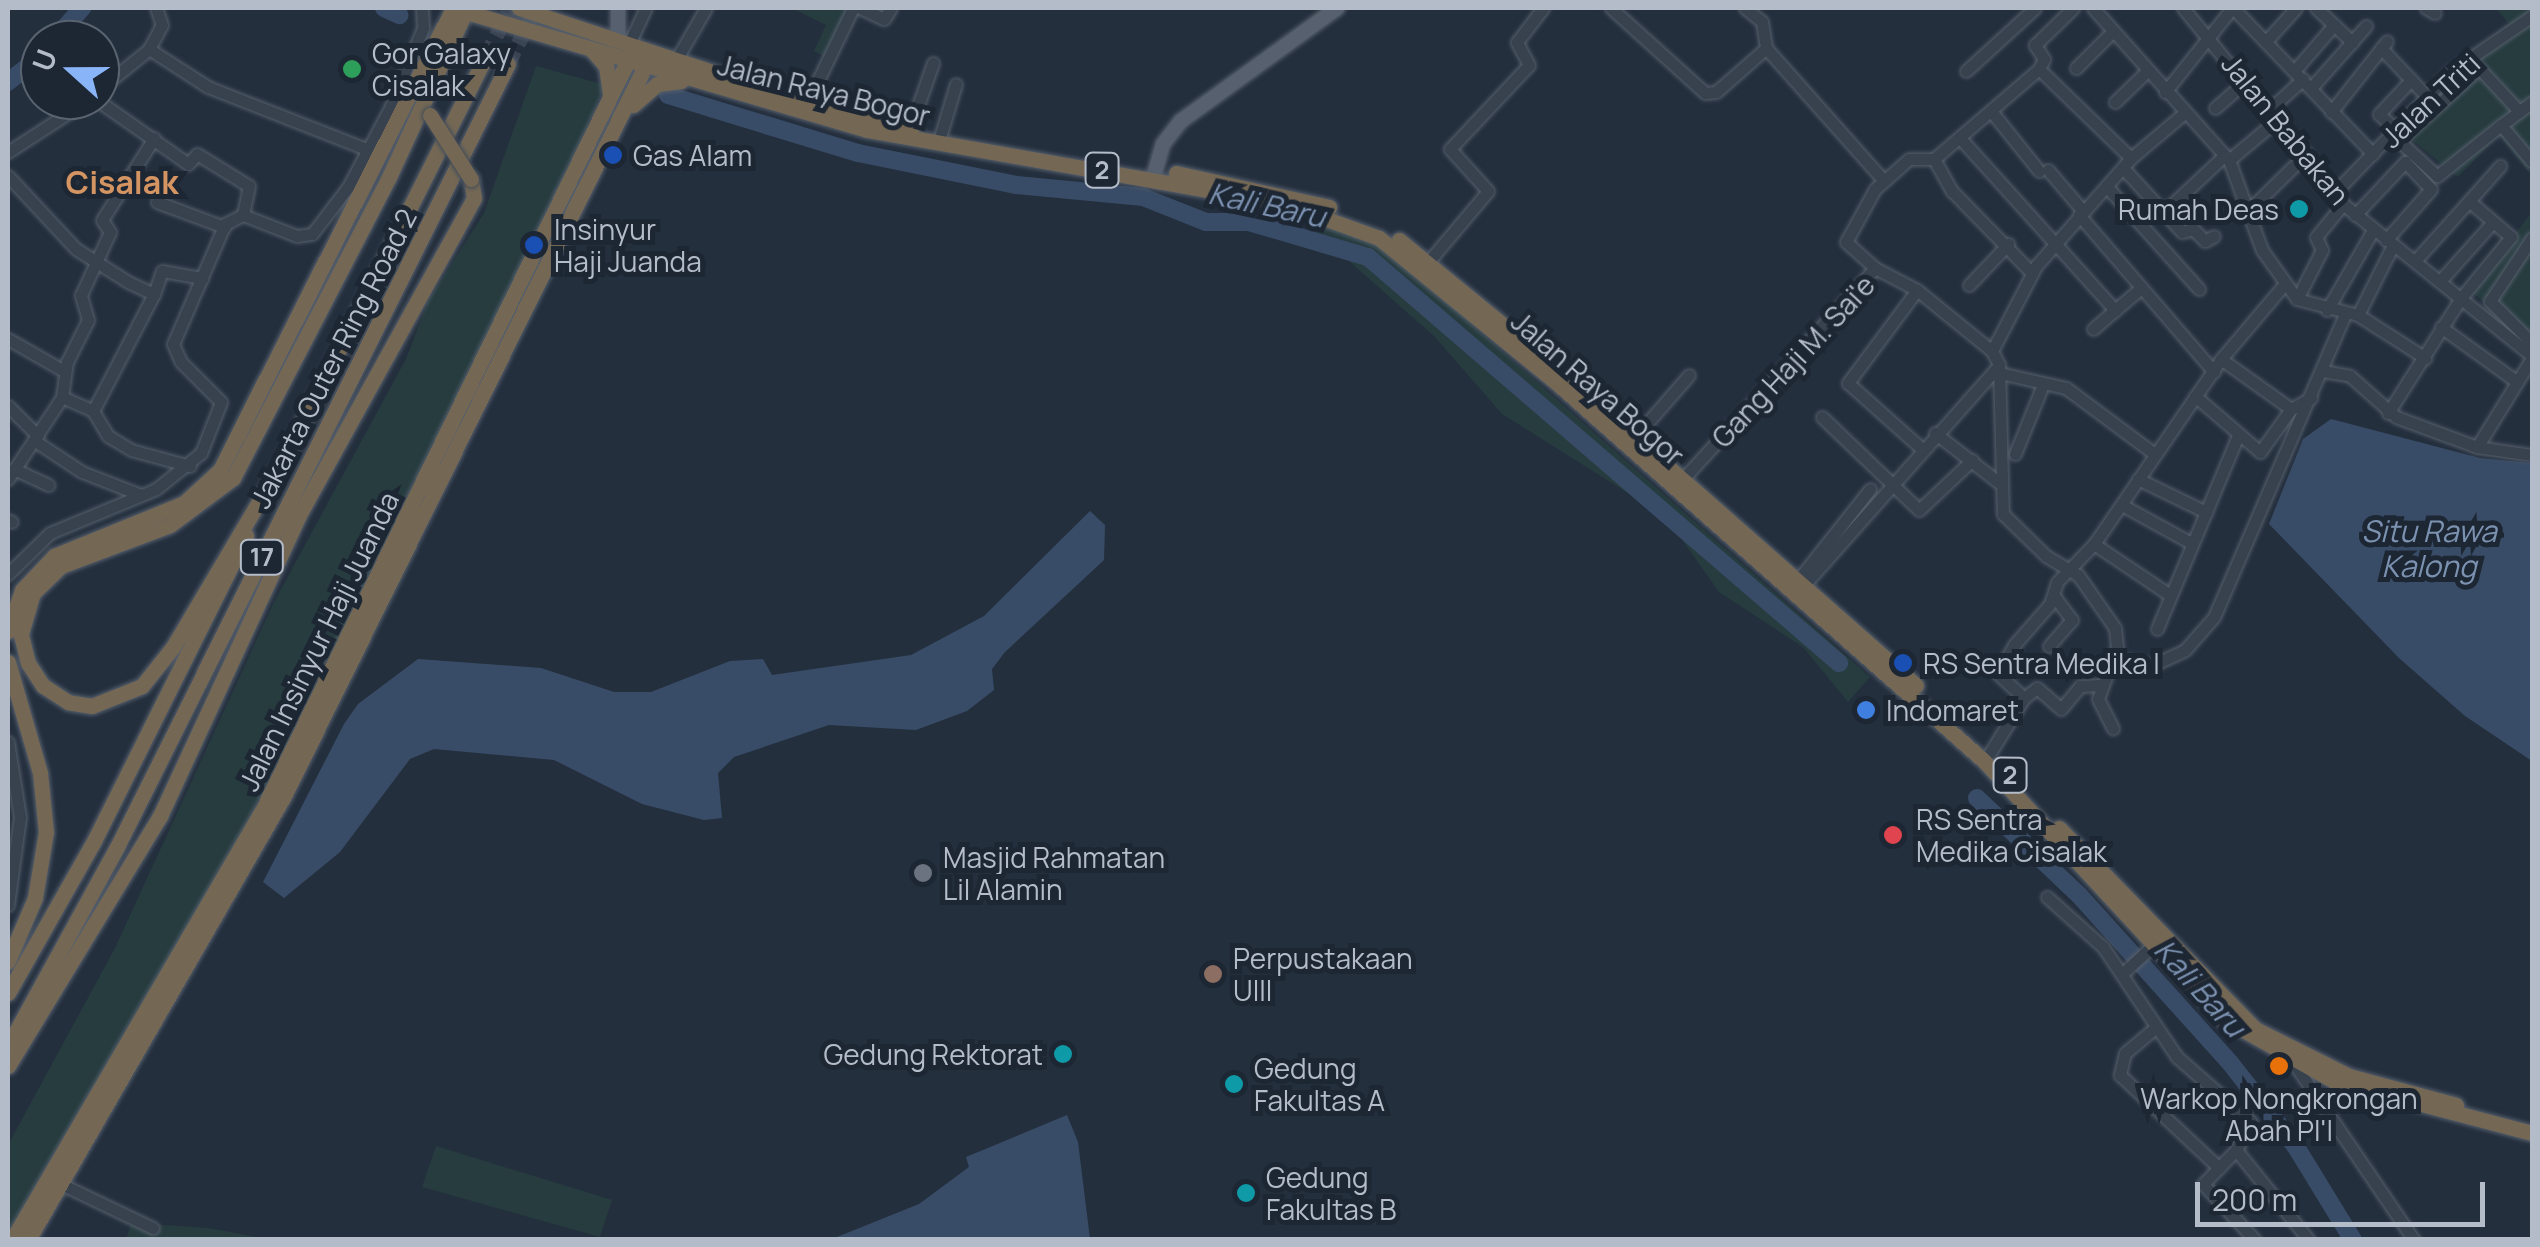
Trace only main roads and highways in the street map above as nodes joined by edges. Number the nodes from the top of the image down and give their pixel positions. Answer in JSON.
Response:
{"nodes":[{"id":1,"x":459,"y":8,"type":"edge"},
{"id":2,"x":519,"y":8,"type":"edge"},
{"id":3,"x":618,"y":8,"type":"edge"},
{"id":4,"x":1338,"y":8,"type":"edge"},
{"id":5,"x":572,"y":15,"type":"edge"},
{"id":6,"x":538,"y":33,"type":"junction"},
{"id":7,"x":560,"y":39,"type":"junction"},
{"id":8,"x":451,"y":45,"type":"junction"},
{"id":9,"x":589,"y":48,"type":"junction"},
{"id":10,"x":627,"y":48,"type":"junction"},
{"id":11,"x":486,"y":56,"type":"tunnel mouth"},
{"id":12,"x":649,"y":59,"type":"junction"},
{"id":13,"x":508,"y":64,"type":"tunnel mouth"},
{"id":14,"x":695,"y":82,"type":"junction"},
{"id":15,"x":610,"y":105,"type":"junction"},
{"id":16,"x":427,"y":109,"type":"junction"},
{"id":17,"x":619,"y":123,"type":"junction"},
{"id":18,"x":1154,"y":174,"type":"junction"},
{"id":19,"x":1609,"y":422,"type":"junction"},
{"id":20,"x":280,"y":466,"type":"junction"},
{"id":21,"x":8,"y":631,"type":"edge"},
{"id":22,"x":8,"y":662,"type":"edge"},
{"id":23,"x":2153,"y":945,"type":"junction"},
{"id":24,"x":8,"y":961,"type":"edge"},
{"id":25,"x":8,"y":993,"type":"edge"},
{"id":26,"x":8,"y":1046,"type":"edge"},
{"id":27,"x":8,"y":1066,"type":"edge"},
{"id":28,"x":105,"y":1095,"type":"junction"},
{"id":29,"x":2532,"y":1123,"type":"edge"},
{"id":30,"x":2532,"y":1133,"type":"edge"},
{"id":31,"x":12,"y":1240,"type":"edge"},
{"id":32,"x":28,"y":1240,"type":"edge"}],
"edges":[{"from":1,"to":6,"type":"highway","name":"Jalan Raya Bogor","number":"2"},
{"from":1,"to":8,"type":"highway"},
{"from":1,"to":21,"type":"highway"},
{"from":2,"to":5,"type":"highway"},
{"from":3,"to":10,"type":"main road"},
{"from":4,"to":18,"type":"main road"},
{"from":5,"to":7,"type":"highway"},
{"from":5,"to":10,"type":"highway"},
{"from":6,"to":7,"type":"highway","name":"Jalan Raya Bogor","number":"2"},
{"from":6,"to":8,"type":"highway"},
{"from":7,"to":9,"type":"highway","name":"Jalan Raya Bogor","number":"2"},
{"from":8,"to":16,"type":"highway"},
{"from":9,"to":10,"type":"highway","name":"Jalan Raya Bogor","number":"2"},
{"from":9,"to":15,"type":"highway"},
{"from":10,"to":12,"type":"highway","name":"Jalan Raya Bogor","number":"2"},
{"from":10,"to":15,"type":"highway","name":"Jalan Insinyur Haji Juanda"},
{"from":11,"to":20,"type":"highway","name":"Jakarta Outer Ring Road 2","number":"17"},
{"from":12,"to":14,"type":"highway","name":"Jalan Raya Bogor","number":"2"},
{"from":12,"to":17,"type":"highway","name":"Jalan Insinyur Haji Juanda"},
{"from":12,"to":18,"type":"highway","name":"Jalan Raya Bogor","number":"2"},
{"from":13,"to":26,"type":"highway","name":"Jakarta Outer Ring Road 2","number":"17"},
{"from":14,"to":17,"type":"highway"},
{"from":14,"to":18,"type":"highway","name":"Jalan Raya Bogor","number":"2"},
{"from":15,"to":28,"type":"highway","name":"Jalan Insinyur Haji Juanda"},
{"from":16,"to":20,"type":"highway"},
{"from":16,"to":27,"type":"highway","bridge":true},
{"from":17,"to":28,"type":"highway","name":"Jalan Insinyur Haji Juanda"},
{"from":18,"to":19,"type":"highway","name":"Jalan Raya Bogor","number":"2"},
{"from":19,"to":23,"type":"highway","name":"Jalan Raya Bogor","number":"2"},
{"from":19,"to":23,"type":"highway","name":"Jalan Raya Bogor","number":"2"},
{"from":20,"to":25,"type":"highway","name":"Jakarta Outer Ring Road 2","number":"17"},
{"from":22,"to":24,"type":"highway"},
{"from":23,"to":29,"type":"highway","name":"Jalan Raya Bogor","number":"2"},
{"from":23,"to":30,"type":"highway","name":"Jalan Raya Bogor","number":"2"},
{"from":28,"to":31,"type":"highway","name":"Jalan Insinyur Haji Juanda"},
{"from":28,"to":32,"type":"highway","name":"Jalan Insinyur Haji Juanda"}]}
